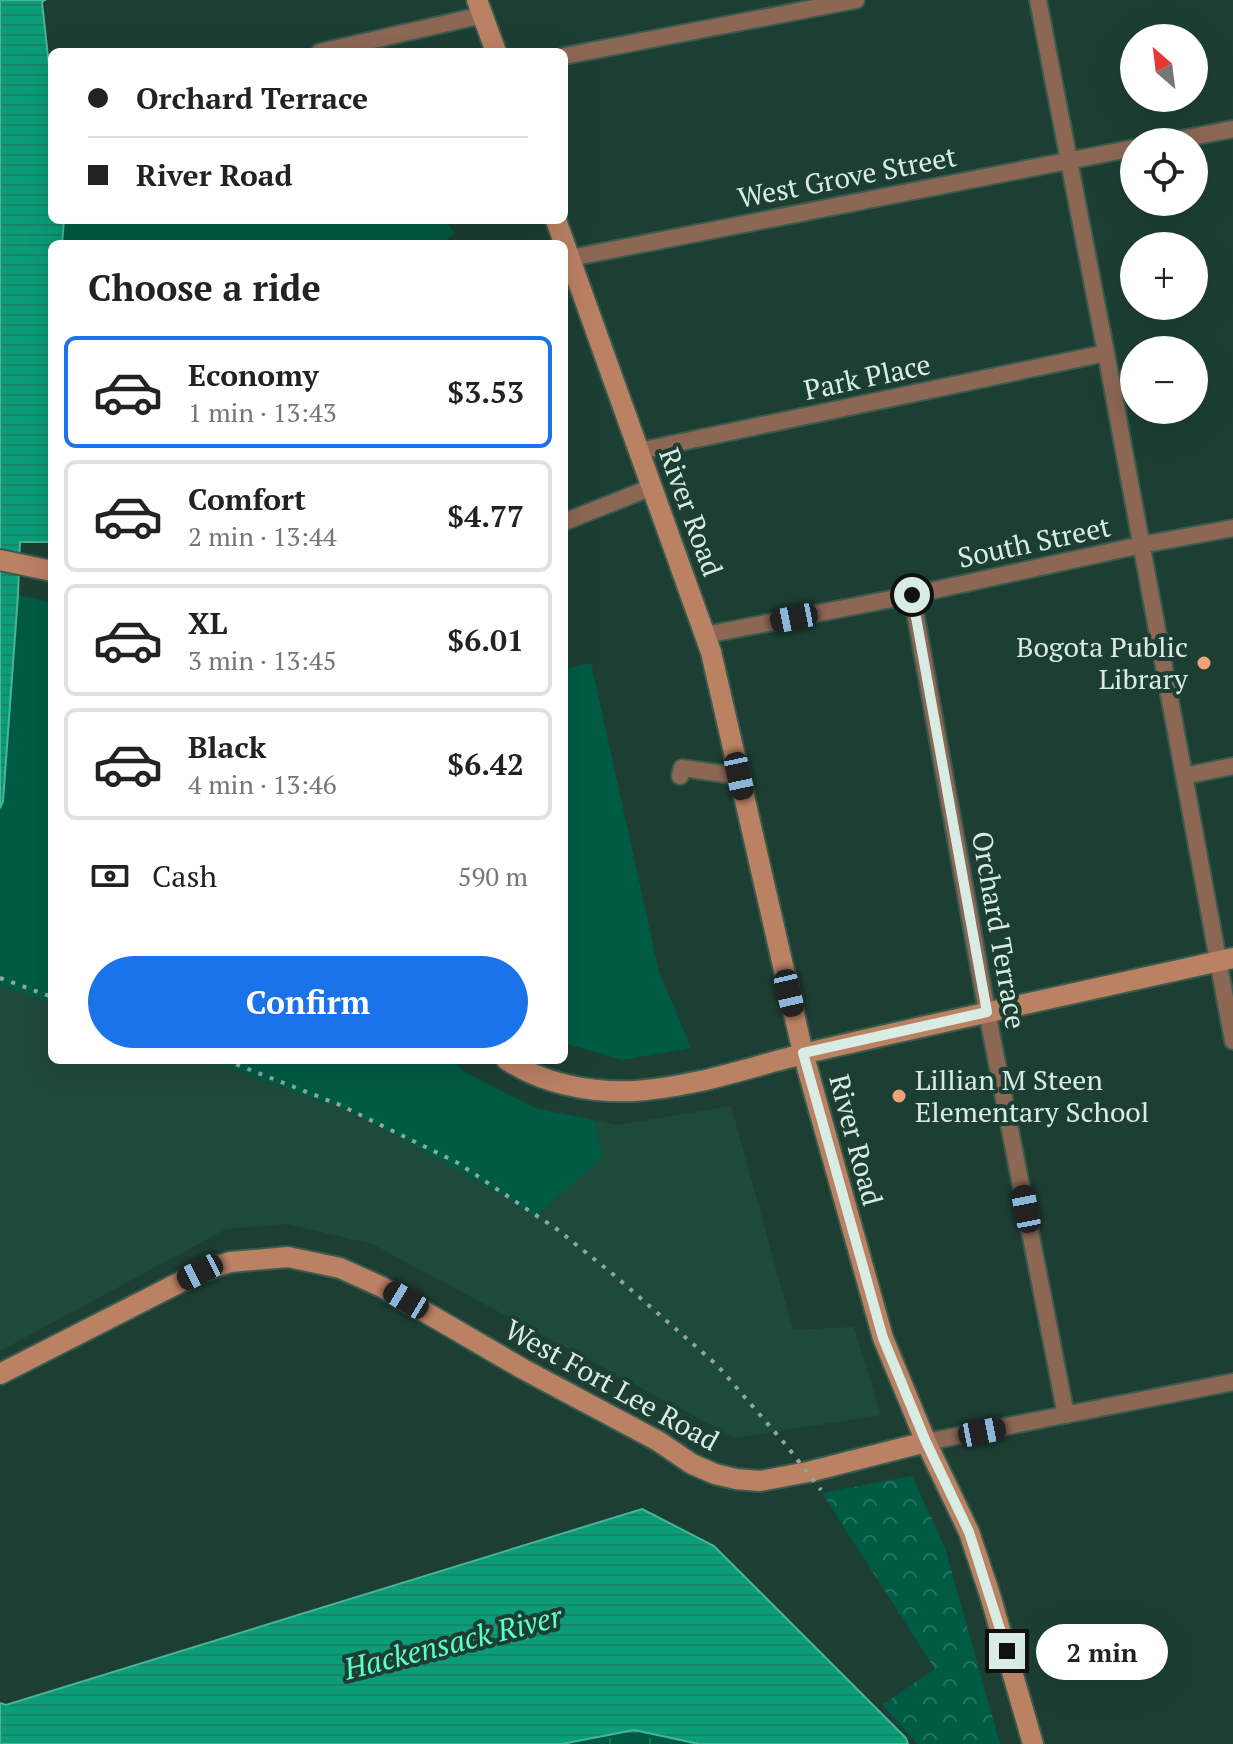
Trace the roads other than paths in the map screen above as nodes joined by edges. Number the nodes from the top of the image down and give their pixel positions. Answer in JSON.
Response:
{"nodes":[{"id":1,"x":856,"y":0,"type":"edge"},
{"id":2,"x":1038,"y":0,"type":"edge"},
{"id":3,"x":480,"y":8,"type":"edge"},
{"id":4,"x":335,"y":48,"type":"edge"},
{"id":5,"x":495,"y":48,"type":"edge"},
{"id":6,"x":568,"y":55,"type":"edge"},
{"id":7,"x":1233,"y":129,"type":"edge"},
{"id":8,"x":1208,"y":134,"type":"edge"},
{"id":9,"x":1120,"y":151,"type":"edge"},
{"id":10,"x":1069,"y":160,"type":"junction"},
{"id":11,"x":568,"y":253,"type":"edge"},
{"id":12,"x":570,"y":258,"type":"junction"},
{"id":13,"x":1106,"y":353,"type":"junction"},
{"id":14,"x":639,"y":451,"type":"junction"},
{"id":15,"x":652,"y":487,"type":"junction"},
{"id":16,"x":568,"y":520,"type":"edge"},
{"id":17,"x":1233,"y":528,"type":"edge"},
{"id":18,"x":1141,"y":545,"type":"junction"},
{"id":19,"x":0,"y":560,"type":"edge"},
{"id":20,"x":44,"y":569,"type":"edge"},
{"id":21,"x":912,"y":595,"type":"junction"},
{"id":22,"x":705,"y":635,"type":"junction"},
{"id":23,"x":1233,"y":766,"type":"edge"},
{"id":24,"x":680,"y":776,"type":"dead end"},
{"id":25,"x":739,"y":776,"type":"junction"},
{"id":26,"x":1184,"y":776,"type":"junction"},
{"id":27,"x":1226,"y":959,"type":"edge"},
{"id":28,"x":987,"y":1012,"type":"junction"},
{"id":29,"x":1233,"y":1041,"type":"edge"},
{"id":30,"x":803,"y":1053,"type":"junction"},
{"id":31,"x":514,"y":1064,"type":"edge"},
{"id":32,"x":0,"y":1374,"type":"edge"},
{"id":33,"x":1233,"y":1382,"type":"edge"},
{"id":34,"x":1066,"y":1415,"type":"junction"},
{"id":35,"x":926,"y":1442,"type":"junction"},
{"id":36,"x":1033,"y":1744,"type":"edge"}],
"edges":[{"from":1,"to":6,"type":"street"},
{"from":2,"to":10,"type":"street"},
{"from":3,"to":4,"type":"street"},
{"from":3,"to":5,"type":"main road"},
{"from":7,"to":8,"type":"street"},
{"from":9,"to":10,"type":"street","name":"West Grove Street"},
{"from":10,"to":12,"type":"street","name":"West Grove Street"},
{"from":10,"to":13,"type":"street"},
{"from":11,"to":12,"type":"main road","name":"River Road"},
{"from":12,"to":14,"type":"main road","name":"River Road"},
{"from":13,"to":14,"type":"street","name":"Park Place"},
{"from":13,"to":18,"type":"street"},
{"from":14,"to":15,"type":"main road","name":"River Road"},
{"from":15,"to":16,"type":"street"},
{"from":15,"to":22,"type":"main road","name":"River Road"},
{"from":17,"to":18,"type":"street","name":"South Street"},
{"from":18,"to":21,"type":"street","name":"South Street"},
{"from":18,"to":26,"type":"street"},
{"from":19,"to":20,"type":"main road"},
{"from":21,"to":22,"type":"street","name":"South Street"},
{"from":21,"to":28,"type":"street","name":"Orchard Terrace"},
{"from":22,"to":25,"type":"main road","name":"River Road"},
{"from":23,"to":26,"type":"street"},
{"from":24,"to":25,"type":"street"},
{"from":25,"to":30,"type":"main road","name":"River Road"},
{"from":26,"to":27,"type":"street"},
{"from":27,"to":28,"type":"main road"},
{"from":27,"to":29,"type":"street"},
{"from":28,"to":30,"type":"main road"},
{"from":28,"to":34,"type":"street","name":"Orchard Terrace"},
{"from":30,"to":31,"type":"main road"},
{"from":30,"to":35,"type":"main road","name":"River Road"},
{"from":32,"to":35,"type":"main road","name":"West Fort Lee Road"},
{"from":33,"to":34,"type":"street","name":"West Fort Lee Road"},
{"from":34,"to":35,"type":"street","name":"West Fort Lee Road"},
{"from":35,"to":36,"type":"main road","name":"River Road"}]}
